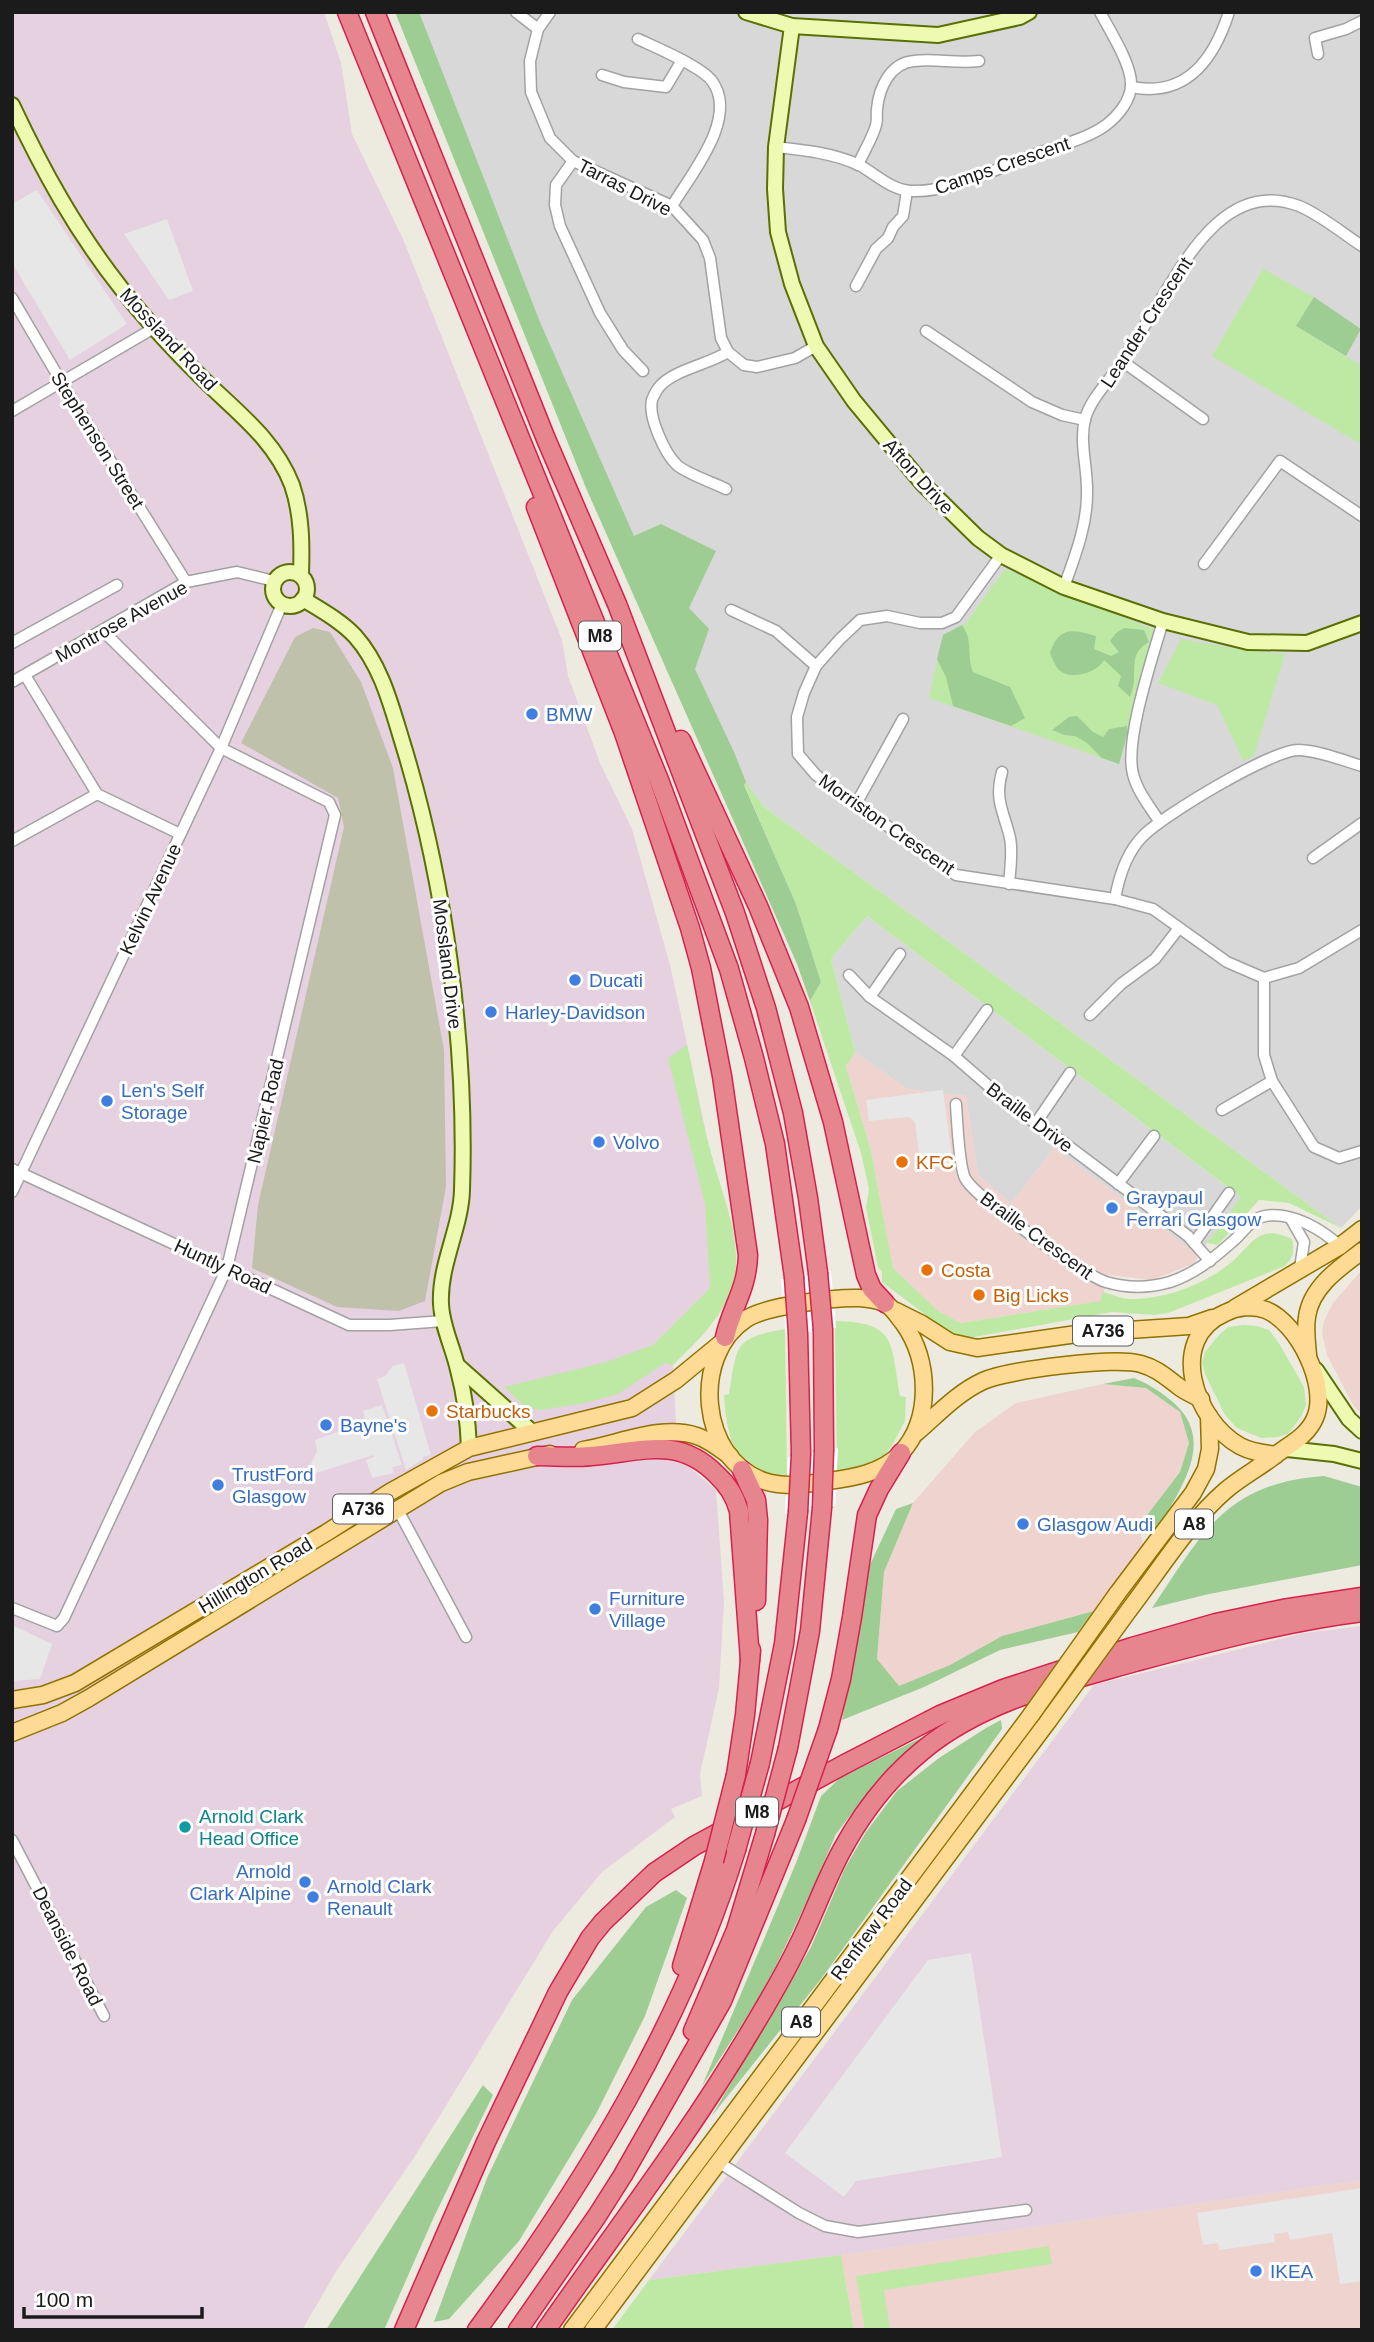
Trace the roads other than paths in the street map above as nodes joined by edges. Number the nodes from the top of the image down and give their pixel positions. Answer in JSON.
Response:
{"nodes":[{"id":1,"x":347,"y":12,"type":"edge"},
{"id":2,"x":375,"y":12,"type":"edge"},
{"id":3,"x":516,"y":12,"type":"edge"},
{"id":4,"x":550,"y":12,"type":"edge"},
{"id":5,"x":746,"y":12,"type":"edge"},
{"id":6,"x":1029,"y":12,"type":"edge"},
{"id":7,"x":1100,"y":12,"type":"edge"},
{"id":8,"x":1229,"y":12,"type":"edge"},
{"id":9,"x":1362,"y":21,"type":"edge"},
{"id":10,"x":792,"y":26,"type":"junction"},
{"id":11,"x":538,"y":29,"type":"junction"},
{"id":12,"x":638,"y":38,"type":"dead end"},
{"id":13,"x":1318,"y":54,"type":"dead end"},
{"id":14,"x":682,"y":60,"type":"junction"},
{"id":15,"x":979,"y":61,"type":"dead end"},
{"id":16,"x":602,"y":75,"type":"dead end"},
{"id":17,"x":1132,"y":87,"type":"junction"},
{"id":18,"x":379,"y":90,"type":"junction"},
{"id":19,"x":12,"y":105,"type":"edge"},
{"id":20,"x":776,"y":147,"type":"junction"},
{"id":21,"x":573,"y":161,"type":"junction"},
{"id":22,"x":858,"y":165,"type":"junction"},
{"id":23,"x":907,"y":191,"type":"junction"},
{"id":24,"x":672,"y":206,"type":"junction"},
{"id":25,"x":1362,"y":246,"type":"edge"},
{"id":26,"x":856,"y":286,"type":"dead end"},
{"id":27,"x":12,"y":298,"type":"edge"},
{"id":28,"x":154,"y":328,"type":"junction"},
{"id":29,"x":926,"y":331,"type":"dead end"},
{"id":30,"x":816,"y":346,"type":"junction"},
{"id":31,"x":728,"y":352,"type":"junction"},
{"id":32,"x":1122,"y":361,"type":"junction"},
{"id":33,"x":643,"y":371,"type":"dead end"},
{"id":34,"x":62,"y":383,"type":"junction"},
{"id":35,"x":12,"y":411,"type":"edge"},
{"id":36,"x":1203,"y":419,"type":"dead end"},
{"id":37,"x":1085,"y":420,"type":"junction"},
{"id":38,"x":726,"y":489,"type":"dead end"},
{"id":39,"x":1362,"y":516,"type":"edge"},
{"id":40,"x":1001,"y":555,"type":"junction"},
{"id":41,"x":1204,"y":564,"type":"dead end"},
{"id":42,"x":301,"y":575,"type":"junction"},
{"id":43,"x":274,"y":581,"type":"junction"},
{"id":44,"x":186,"y":582,"type":"junction"},
{"id":45,"x":117,"y":585,"type":"dead end"},
{"id":46,"x":1064,"y":587,"type":"junction"},
{"id":47,"x":303,"y":599,"type":"junction"},
{"id":48,"x":282,"y":604,"type":"junction"},
{"id":49,"x":617,"y":604,"type":"junction"},
{"id":50,"x":732,"y":610,"type":"dead end"},
{"id":51,"x":1163,"y":621,"type":"junction"},
{"id":52,"x":1362,"y":623,"type":"edge"},
{"id":53,"x":103,"y":631,"type":"junction"},
{"id":54,"x":12,"y":643,"type":"edge"},
{"id":55,"x":816,"y":666,"type":"junction"},
{"id":56,"x":25,"y":675,"type":"junction"},
{"id":57,"x":12,"y":682,"type":"edge"},
{"id":58,"x":903,"y":719,"type":"dead end"},
{"id":59,"x":221,"y":748,"type":"junction"},
{"id":60,"x":1362,"y":766,"type":"edge"},
{"id":61,"x":1002,"y":772,"type":"dead end"},
{"id":62,"x":97,"y":794,"type":"junction"},
{"id":63,"x":856,"y":804,"type":"junction"},
{"id":64,"x":1159,"y":821,"type":"junction"},
{"id":65,"x":1362,"y":823,"type":"edge"},
{"id":66,"x":180,"y":834,"type":"junction"},
{"id":67,"x":12,"y":841,"type":"edge"},
{"id":68,"x":1313,"y":858,"type":"dead end"},
{"id":69,"x":1009,"y":884,"type":"junction"},
{"id":70,"x":1115,"y":899,"type":"junction"},
{"id":71,"x":1179,"y":928,"type":"junction"},
{"id":72,"x":1362,"y":930,"type":"edge"},
{"id":73,"x":900,"y":954,"type":"dead end"},
{"id":74,"x":849,"y":975,"type":"dead end"},
{"id":75,"x":1264,"y":978,"type":"junction"},
{"id":76,"x":870,"y":997,"type":"junction"},
{"id":77,"x":987,"y":1010,"type":"dead end"},
{"id":78,"x":1090,"y":1015,"type":"dead end"},
{"id":79,"x":954,"y":1056,"type":"junction"},
{"id":80,"x":1070,"y":1073,"type":"dead end"},
{"id":81,"x":1272,"y":1081,"type":"junction"},
{"id":82,"x":956,"y":1104,"type":"dead end"},
{"id":83,"x":1222,"y":1110,"type":"dead end"},
{"id":84,"x":1036,"y":1123,"type":"junction"},
{"id":85,"x":1154,"y":1136,"type":"dead end"},
{"id":86,"x":1362,"y":1151,"type":"edge"},
{"id":87,"x":16,"y":1171,"type":"edge"},
{"id":88,"x":1118,"y":1184,"type":"junction"},
{"id":89,"x":12,"y":1192,"type":"edge"},
{"id":90,"x":1229,"y":1193,"type":"dead end"},
{"id":91,"x":1291,"y":1218,"type":"junction"},
{"id":92,"x":1362,"y":1229,"type":"edge"},
{"id":93,"x":1194,"y":1243,"type":"junction"},
{"id":94,"x":1340,"y":1246,"type":"junction"},
{"id":95,"x":1356,"y":1255,"type":"edge"},
{"id":96,"x":1210,"y":1261,"type":"junction"},
{"id":97,"x":227,"y":1268,"type":"junction"},
{"id":98,"x":1300,"y":1268,"type":"junction"},
{"id":99,"x":889,"y":1307,"type":"junction"},
{"id":100,"x":1233,"y":1309,"type":"junction"},
{"id":101,"x":1217,"y":1316,"type":"junction"},
{"id":102,"x":443,"y":1321,"type":"junction"},
{"id":103,"x":723,"y":1340,"type":"junction"},
{"id":104,"x":1309,"y":1361,"type":"junction"},
{"id":105,"x":458,"y":1366,"type":"junction"},
{"id":106,"x":1205,"y":1406,"type":"junction"},
{"id":107,"x":1362,"y":1431,"type":"edge"},
{"id":108,"x":532,"y":1432,"type":"junction"},
{"id":109,"x":911,"y":1437,"type":"junction"},
{"id":110,"x":469,"y":1448,"type":"junction"},
{"id":111,"x":1281,"y":1452,"type":"junction"},
{"id":112,"x":901,"y":1453,"type":"junction"},
{"id":113,"x":537,"y":1456,"type":"junction"},
{"id":114,"x":730,"y":1456,"type":"junction"},
{"id":115,"x":1362,"y":1461,"type":"edge"},
{"id":116,"x":743,"y":1470,"type":"junction"},
{"id":117,"x":398,"y":1510,"type":"junction"},
{"id":118,"x":1362,"y":1597,"type":"edge"},
{"id":119,"x":12,"y":1608,"type":"edge"},
{"id":120,"x":1362,"y":1612,"type":"edge"},
{"id":121,"x":467,"y":1637,"type":"dead end"},
{"id":122,"x":750,"y":1660,"type":"junction"},
{"id":123,"x":12,"y":1700,"type":"edge"},
{"id":124,"x":12,"y":1733,"type":"edge"},
{"id":125,"x":12,"y":1840,"type":"edge"},
{"id":126,"x":104,"y":2016,"type":"dead end"},
{"id":127,"x":650,"y":2058,"type":"junction"},
{"id":128,"x":650,"y":2127,"type":"junction"},
{"id":129,"x":718,"y":2162,"type":"junction"},
{"id":130,"x":1026,"y":2210,"type":"dead end"},
{"id":131,"x":404,"y":2330,"type":"edge"},
{"id":132,"x":478,"y":2330,"type":"edge"},
{"id":133,"x":518,"y":2330,"type":"edge"},
{"id":134,"x":547,"y":2330,"type":"edge"},
{"id":135,"x":572,"y":2330,"type":"edge"},
{"id":136,"x":593,"y":2330,"type":"edge"}],
"edges":[{"from":1,"to":18,"type":"highway","number":"M8"},
{"from":2,"to":49,"type":"highway","number":"M8"},
{"from":3,"to":11,"type":"street"},
{"from":4,"to":11,"type":"street","name":"Tarras Drive"},
{"from":5,"to":10,"type":"street"},
{"from":6,"to":10,"type":"street"},
{"from":7,"to":17,"type":"street"},
{"from":8,"to":17,"type":"street"},
{"from":9,"to":13,"type":"street"},
{"from":10,"to":20,"type":"street","name":"Afton Drive"},
{"from":11,"to":21,"type":"street","name":"Tarras Drive"},
{"from":12,"to":14,"type":"street"},
{"from":14,"to":16,"type":"street"},
{"from":14,"to":24,"type":"street"},
{"from":15,"to":22,"type":"street"},
{"from":17,"to":23,"type":"street","name":"Camps Crescent"},
{"from":18,"to":103,"type":"highway","number":"M8"},
{"from":18,"to":127,"type":"highway","number":"M8","bridge":true},
{"from":19,"to":28,"type":"street","name":"Mossland Road"},
{"from":20,"to":22,"type":"street","name":"Camps Crescent"},
{"from":20,"to":30,"type":"street","name":"Afton Drive"},
{"from":21,"to":24,"type":"street","name":"Tarras Drive"},
{"from":21,"to":33,"type":"street"},
{"from":22,"to":23,"type":"street","name":"Camps Crescent"},
{"from":23,"to":26,"type":"street"},
{"from":24,"to":31,"type":"street","name":"Tarras Drive"},
{"from":25,"to":32,"type":"street","name":"Leander Crescent"},
{"from":27,"to":34,"type":"street","name":"Stephenson Street"},
{"from":28,"to":34,"type":"street"},
{"from":28,"to":42,"type":"street","name":"Mossland Road"},
{"from":29,"to":37,"type":"street"},
{"from":30,"to":31,"type":"street"},
{"from":30,"to":40,"type":"street","name":"Afton Drive"},
{"from":31,"to":38,"type":"street"},
{"from":32,"to":36,"type":"street"},
{"from":32,"to":37,"type":"street","name":"Leander Crescent"},
{"from":34,"to":35,"type":"street"},
{"from":34,"to":44,"type":"street","name":"Stephenson Street"},
{"from":37,"to":46,"type":"street","name":"Leander Crescent"},
{"from":39,"to":41,"type":"street"},
{"from":40,"to":46,"type":"street","name":"Afton Drive"},
{"from":40,"to":55,"type":"street","name":"Morriston Crescent"},
{"from":42,"to":43,"type":"street"},
{"from":42,"to":47,"type":"street"},
{"from":43,"to":44,"type":"street","name":"Montrose Avenue"},
{"from":43,"to":48,"type":"street"},
{"from":44,"to":53,"type":"street","name":"Montrose Avenue"},
{"from":45,"to":54,"type":"street"},
{"from":46,"to":51,"type":"street","name":"Afton Drive"},
{"from":47,"to":48,"type":"street"},
{"from":47,"to":102,"type":"street","name":"Mossland Drive"},
{"from":48,"to":59,"type":"street","name":"Kelvin Avenue"},
{"from":49,"to":99,"type":"highway","number":"M8"},
{"from":49,"to":128,"type":"highway","number":"M8","bridge":true},
{"from":50,"to":55,"type":"street"},
{"from":51,"to":52,"type":"street","name":"Afton Drive"},
{"from":51,"to":64,"type":"street"},
{"from":53,"to":56,"type":"street","name":"Montrose Avenue"},
{"from":53,"to":59,"type":"street","name":"Napier Road"},
{"from":55,"to":63,"type":"street","name":"Morriston Crescent"},
{"from":56,"to":57,"type":"street","name":"Montrose Avenue"},
{"from":56,"to":62,"type":"street"},
{"from":58,"to":63,"type":"street"},
{"from":59,"to":66,"type":"street","name":"Kelvin Avenue"},
{"from":59,"to":97,"type":"street","name":"Napier Road"},
{"from":60,"to":64,"type":"street"},
{"from":61,"to":69,"type":"street"},
{"from":62,"to":66,"type":"street"},
{"from":62,"to":67,"type":"street"},
{"from":63,"to":69,"type":"street","name":"Morriston Crescent"},
{"from":64,"to":70,"type":"street"},
{"from":65,"to":68,"type":"street"},
{"from":66,"to":87,"type":"street","name":"Kelvin Avenue"},
{"from":69,"to":70,"type":"street","name":"Morriston Crescent"},
{"from":70,"to":71,"type":"street","name":"Morriston Crescent"},
{"from":71,"to":75,"type":"street","name":"Morriston Crescent"},
{"from":71,"to":78,"type":"street"},
{"from":72,"to":75,"type":"street"},
{"from":73,"to":76,"type":"street"},
{"from":74,"to":76,"type":"street","name":"Braille Drive"},
{"from":75,"to":81,"type":"street"},
{"from":76,"to":79,"type":"street","name":"Braille Drive"},
{"from":77,"to":79,"type":"street"},
{"from":79,"to":84,"type":"street","name":"Braille Drive"},
{"from":80,"to":84,"type":"street"},
{"from":81,"to":83,"type":"street"},
{"from":81,"to":86,"type":"street"},
{"from":82,"to":96,"type":"street","name":"Braille Crescent"},
{"from":84,"to":88,"type":"street","name":"Braille Drive"},
{"from":85,"to":88,"type":"street"},
{"from":87,"to":89,"type":"street","name":"Kelvin Avenue"},
{"from":87,"to":97,"type":"street","name":"Huntly Road"},
{"from":88,"to":93,"type":"street","name":"Braille Drive"},
{"from":90,"to":93,"type":"street"},
{"from":91,"to":94,"type":"street"},
{"from":91,"to":96,"type":"street","name":"Braille Crescent"},
{"from":91,"to":98,"type":"street"},
{"from":92,"to":94,"type":"main road"},
{"from":93,"to":96,"type":"street","name":"Braille Drive"},
{"from":94,"to":95,"type":"street"},
{"from":94,"to":98,"type":"main road"},
{"from":95,"to":104,"type":"main road"},
{"from":97,"to":102,"type":"street","name":"Huntly Road"},
{"from":97,"to":119,"type":"street","name":"Napier Road"},
{"from":98,"to":100,"type":"main road"},
{"from":99,"to":101,"type":"main road","number":"A736"},
{"from":99,"to":103,"type":"main road","number":"A736"},
{"from":99,"to":109,"type":"main road","number":"A736"},
{"from":100,"to":101,"type":"main road"},
{"from":100,"to":104,"type":"main road"},
{"from":101,"to":106,"type":"main road"},
{"from":102,"to":105,"type":"street","name":"Mossland Drive"},
{"from":103,"to":108,"type":"main road","name":"Hillington Road","number":"A736"},
{"from":103,"to":114,"type":"main road","number":"A736"},
{"from":104,"to":107,"type":"street"},
{"from":104,"to":111,"type":"main road"},
{"from":105,"to":108,"type":"street","name":"Mossland Drive"},
{"from":105,"to":110,"type":"street","name":"Mossland Drive"},
{"from":106,"to":109,"type":"main road","number":"A736"},
{"from":106,"to":111,"type":"main road"},
{"from":106,"to":135,"type":"main road","name":"Renfrew Road","number":"A8","bridge":true},
{"from":108,"to":110,"type":"main road","name":"Hillington Road","number":"A736"},
{"from":109,"to":112,"type":"main road","number":"A736"},
{"from":110,"to":123,"type":"main road","name":"Hillington Road","number":"A736"},
{"from":111,"to":115,"type":"street"},
{"from":111,"to":129,"type":"main road","name":"Renfrew Road","number":"A8","bridge":true},
{"from":112,"to":116,"type":"main road","number":"A736"},
{"from":112,"to":128,"type":"highway","number":"M8","bridge":true},
{"from":113,"to":114,"type":"main road","name":"Hillington Road","number":"A736"},
{"from":113,"to":117,"type":"main road","name":"Hillington Road","number":"A736"},
{"from":113,"to":122,"type":"highway","number":"M8"},
{"from":114,"to":116,"type":"main road","number":"A736"},
{"from":116,"to":122,"type":"highway","number":"M8"},
{"from":117,"to":121,"type":"street"},
{"from":117,"to":124,"type":"main road","name":"Hillington Road","number":"A736"},
{"from":118,"to":131,"type":"highway","number":"M8"},
{"from":120,"to":134,"type":"highway"},
{"from":122,"to":127,"type":"highway","number":"M8","bridge":true},
{"from":125,"to":126,"type":"street","name":"Deanside Road"},
{"from":127,"to":132,"type":"highway","number":"M8"},
{"from":128,"to":133,"type":"highway","number":"M8"},
{"from":129,"to":130,"type":"street"},
{"from":129,"to":136,"type":"main road","name":"Renfrew Road","number":"A8"}]}
